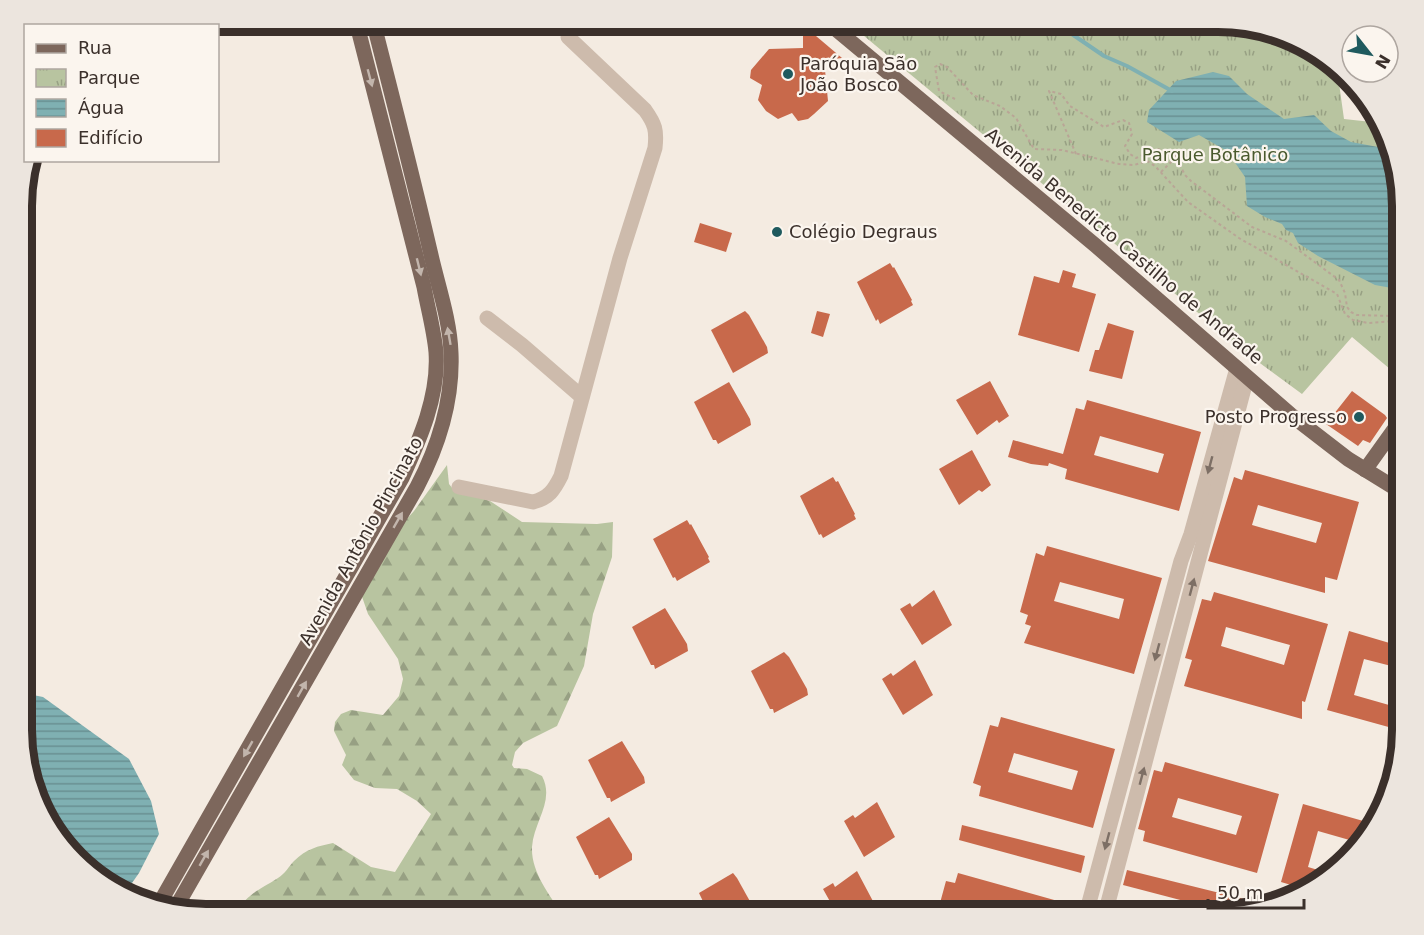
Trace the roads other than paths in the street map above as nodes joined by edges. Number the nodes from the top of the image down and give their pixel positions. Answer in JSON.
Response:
{"nodes":[{"id":1,"x":359,"y":32,"type":"edge"},
{"id":2,"x":377,"y":32,"type":"edge"},
{"id":3,"x":839,"y":32,"type":"edge"},
{"id":4,"x":568,"y":37,"type":"dead end"},
{"id":5,"x":487,"y":318,"type":"dead end"},
{"id":6,"x":1242,"y":373,"type":"junction"},
{"id":7,"x":582,"y":397,"type":"junction"},
{"id":8,"x":1392,"y":432,"type":"edge"},
{"id":9,"x":1224,"y":438,"type":"junction"},
{"id":10,"x":1365,"y":470,"type":"junction"},
{"id":11,"x":1392,"y":486,"type":"edge"},
{"id":12,"x":459,"y":487,"type":"dead end"},
{"id":13,"x":162,"y":898,"type":"edge"},
{"id":14,"x":179,"y":901,"type":"edge"},
{"id":15,"x":1089,"y":903,"type":"edge"},
{"id":16,"x":1108,"y":903,"type":"edge"}],
"edges":[{"from":1,"to":13,"type":"main road","name":"Avenida Antônio Pincinato","one_way":true},
{"from":14,"to":2,"type":"main road","name":"Avenida Antônio Pincinato","one_way":true},
{"from":3,"to":6,"type":"main road","name":"Avenida Benedicto Castilho de Andrade"},
{"from":4,"to":7,"type":"lane"},
{"from":5,"to":7,"type":"lane"},
{"from":6,"to":9,"type":"lane"},
{"from":6,"to":10,"type":"main road","name":"Avenida Benedicto Castilho de Andrade"},
{"from":7,"to":12,"type":"lane"},
{"from":8,"to":10,"type":"main road"},
{"from":9,"to":15,"type":"lane","one_way":true},
{"from":16,"to":9,"type":"lane","one_way":true},
{"from":10,"to":11,"type":"main road","name":"Avenida Benedicto Castilho de Andrade"}]}
